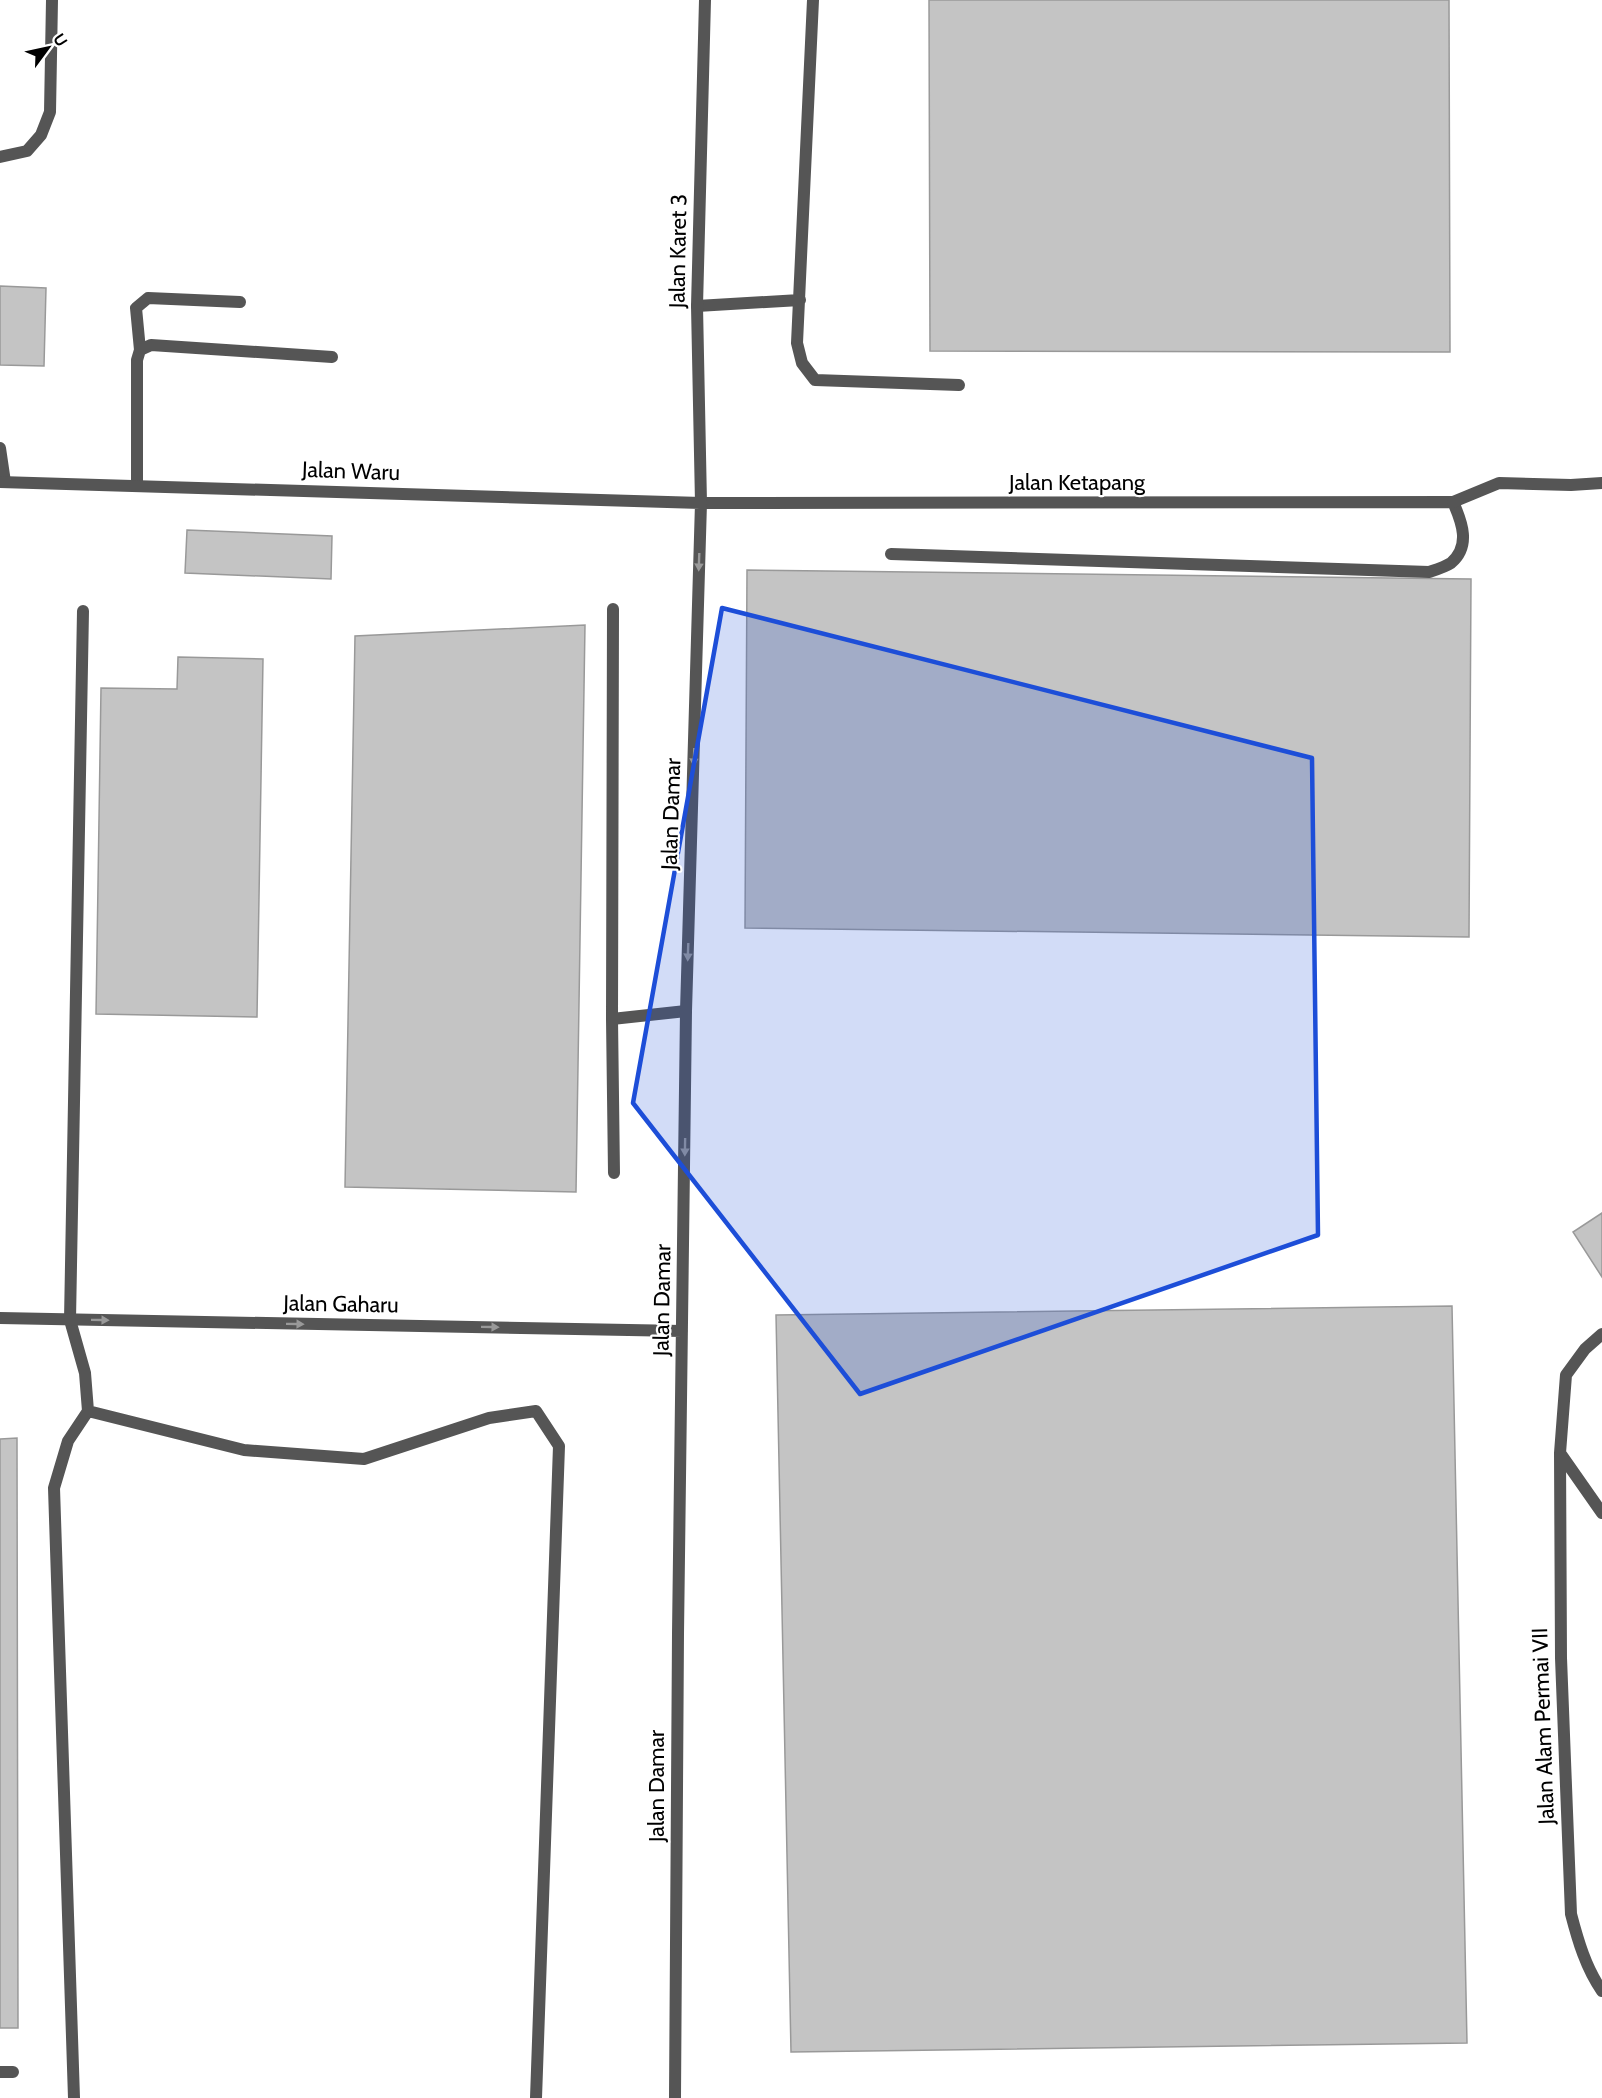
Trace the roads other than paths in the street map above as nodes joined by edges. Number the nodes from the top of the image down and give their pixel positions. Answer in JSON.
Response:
{"nodes":[{"id":1,"x":52,"y":0,"type":"edge"},
{"id":2,"x":705,"y":0,"type":"edge"},
{"id":3,"x":813,"y":0,"type":"edge"},
{"id":4,"x":0,"y":157,"type":"edge"},
{"id":5,"x":800,"y":300,"type":"junction"},
{"id":6,"x":240,"y":302,"type":"dead end"},
{"id":7,"x":697,"y":306,"type":"junction"},
{"id":8,"x":140,"y":350,"type":"junction"},
{"id":9,"x":332,"y":357,"type":"dead end"},
{"id":10,"x":959,"y":385,"type":"dead end"},
{"id":11,"x":0,"y":448,"type":"edge"},
{"id":12,"x":3,"y":482,"type":"edge"},
{"id":13,"x":1602,"y":483,"type":"edge"},
{"id":14,"x":138,"y":486,"type":"junction"},
{"id":15,"x":1453,"y":502,"type":"junction"},
{"id":16,"x":701,"y":503,"type":"junction"},
{"id":17,"x":891,"y":554,"type":"dead end"},
{"id":18,"x":613,"y":609,"type":"dead end"},
{"id":19,"x":83,"y":611,"type":"dead end"},
{"id":20,"x":686,"y":1011,"type":"junction"},
{"id":21,"x":612,"y":1019,"type":"junction"},
{"id":22,"x":614,"y":1173,"type":"dead end"},
{"id":23,"x":0,"y":1318,"type":"edge"},
{"id":24,"x":70,"y":1320,"type":"junction"},
{"id":25,"x":682,"y":1331,"type":"junction"},
{"id":26,"x":1602,"y":1334,"type":"edge"},
{"id":27,"x":88,"y":1411,"type":"junction"},
{"id":28,"x":1560,"y":1453,"type":"junction"},
{"id":29,"x":1602,"y":1513,"type":"edge"},
{"id":30,"x":1602,"y":1991,"type":"edge"},
{"id":31,"x":74,"y":2098,"type":"edge"},
{"id":32,"x":536,"y":2098,"type":"edge"},
{"id":33,"x":675,"y":2098,"type":"edge"}],
"edges":[{"from":1,"to":4,"type":"street"},
{"from":2,"to":7,"type":"street","name":"Jalan Karet 3"},
{"from":3,"to":5,"type":"street"},
{"from":5,"to":7,"type":"street"},
{"from":5,"to":10,"type":"street"},
{"from":6,"to":8,"type":"street"},
{"from":7,"to":16,"type":"street","name":"Jalan Karet 3"},
{"from":8,"to":9,"type":"street"},
{"from":8,"to":14,"type":"street"},
{"from":11,"to":12,"type":"street"},
{"from":12,"to":14,"type":"street","name":"Jalan Waru"},
{"from":13,"to":15,"type":"street"},
{"from":14,"to":16,"type":"street","name":"Jalan Waru"},
{"from":15,"to":16,"type":"street","name":"Jalan Ketapang"},
{"from":15,"to":17,"type":"street"},
{"from":16,"to":20,"type":"street","name":"Jalan Damar","one_way":true},
{"from":18,"to":21,"type":"street"},
{"from":19,"to":24,"type":"street"},
{"from":20,"to":21,"type":"street"},
{"from":20,"to":25,"type":"street","name":"Jalan Damar","one_way":true},
{"from":21,"to":22,"type":"street"},
{"from":23,"to":24,"type":"street","name":"Jalan Gaharu"},
{"from":24,"to":25,"type":"street","name":"Jalan Gaharu","one_way":true},
{"from":24,"to":27,"type":"street"},
{"from":25,"to":33,"type":"street","name":"Jalan Damar"},
{"from":26,"to":28,"type":"street","name":"Jalan Alam Permai VII"},
{"from":27,"to":31,"type":"street"},
{"from":27,"to":32,"type":"street"},
{"from":28,"to":29,"type":"street"},
{"from":28,"to":30,"type":"street","name":"Jalan Alam Permai VII"}]}
